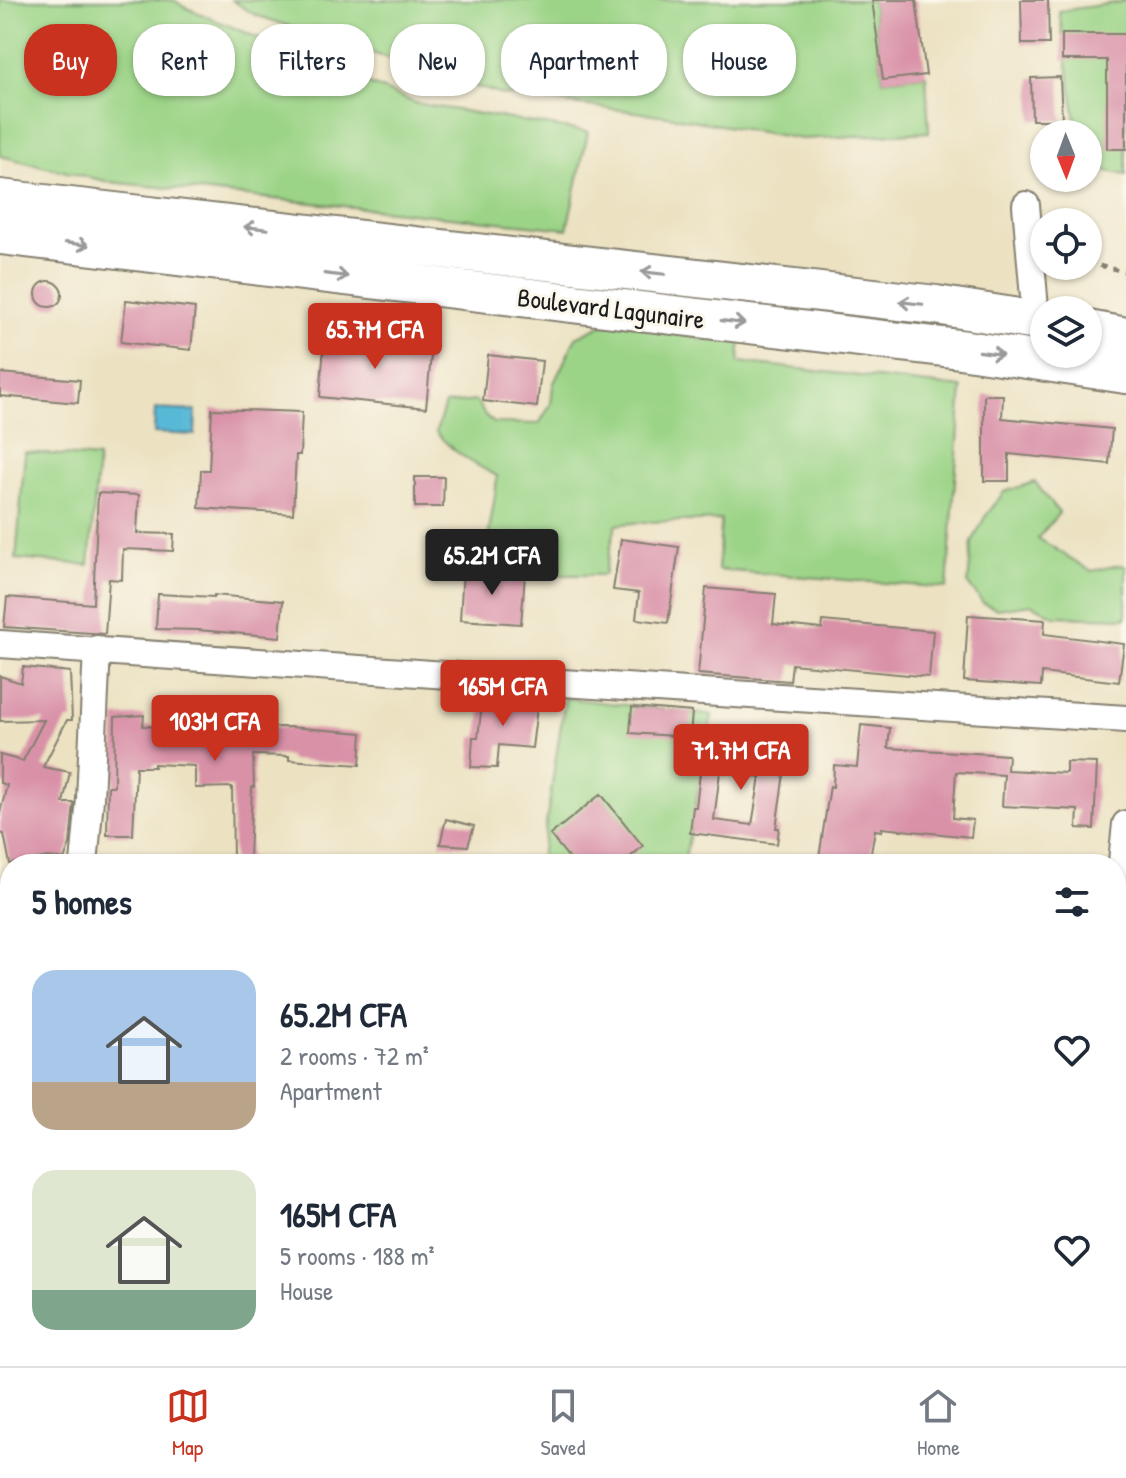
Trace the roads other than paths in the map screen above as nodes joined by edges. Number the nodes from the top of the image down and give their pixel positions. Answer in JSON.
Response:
{"nodes":[{"id":1,"x":0,"y":199,"type":"edge"},
{"id":2,"x":1026,"y":205,"type":"dead end"},
{"id":3,"x":0,"y":235,"type":"edge"},
{"id":4,"x":1037,"y":296,"type":"edge"},
{"id":5,"x":1030,"y":319,"type":"edge"},
{"id":6,"x":1102,"y":333,"type":"edge"},
{"id":7,"x":1126,"y":337,"type":"edge"},
{"id":8,"x":1126,"y":374,"type":"edge"},
{"id":9,"x":0,"y":644,"type":"edge"},
{"id":10,"x":97,"y":649,"type":"junction"},
{"id":11,"x":1126,"y":719,"type":"edge"},
{"id":12,"x":1126,"y":824,"type":"edge"},
{"id":13,"x":85,"y":854,"type":"edge"},
{"id":14,"x":1123,"y":854,"type":"edge"}],
"edges":[{"from":5,"to":1,"type":"highway","name":"Boulevard Lagunaire","one_way":true},
{"from":2,"to":4,"type":"street"},
{"from":3,"to":8,"type":"highway","name":"Boulevard Lagunaire","one_way":true},
{"from":6,"to":7,"type":"highway"},
{"from":9,"to":10,"type":"street"},
{"from":10,"to":11,"type":"street"},
{"from":10,"to":13,"type":"street"},
{"from":12,"to":14,"type":"street"}]}
